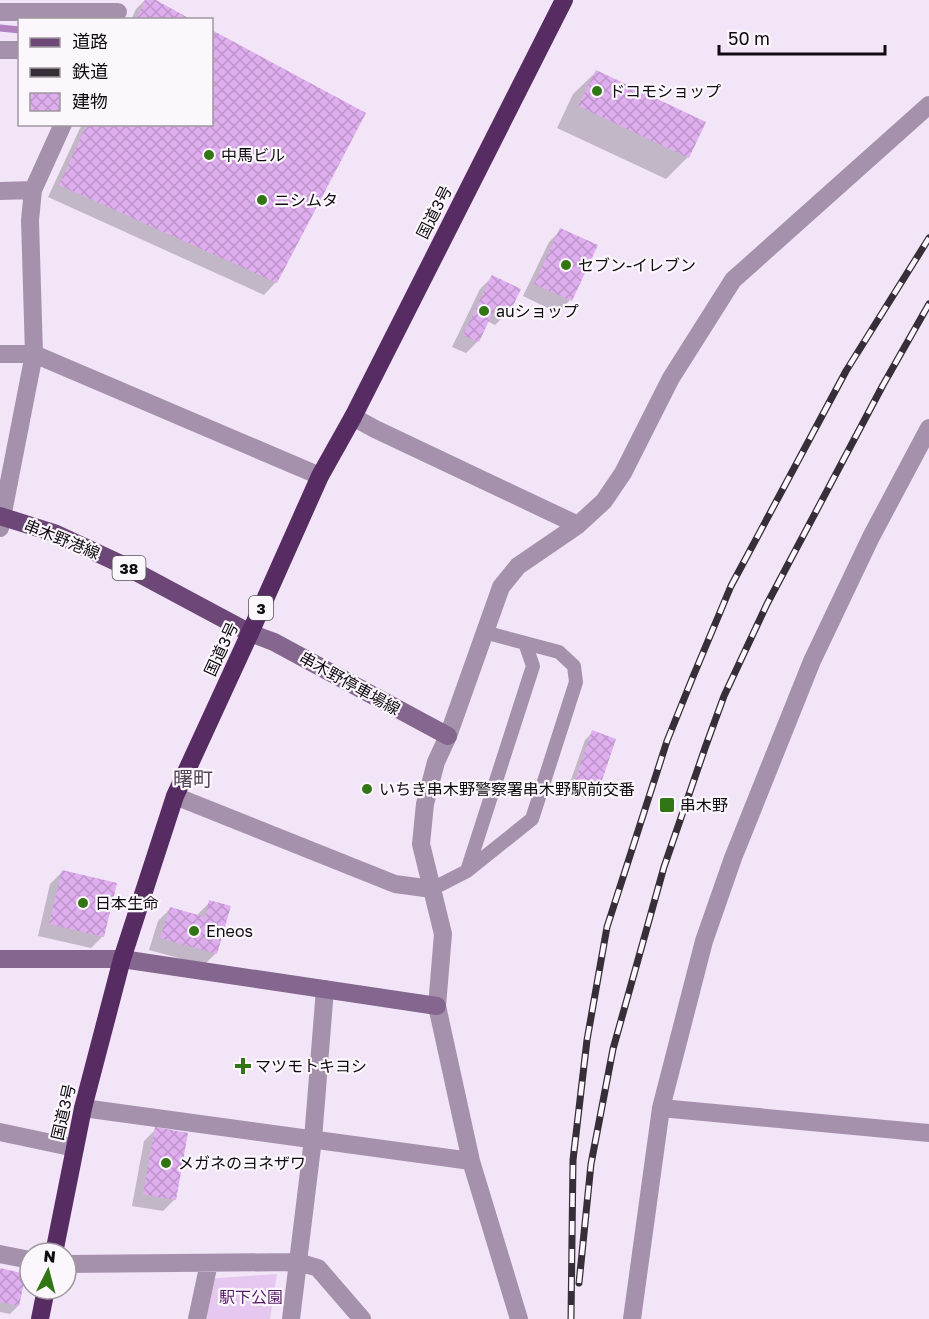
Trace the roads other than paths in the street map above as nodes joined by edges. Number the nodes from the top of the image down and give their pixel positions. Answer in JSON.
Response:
{"nodes":[{"id":1,"x":564,"y":0,"type":"edge"},
{"id":2,"x":118,"y":11,"type":"edge"},
{"id":3,"x":0,"y":12,"type":"edge"},
{"id":4,"x":0,"y":50,"type":"edge"},
{"id":5,"x":18,"y":50,"type":"edge"},
{"id":6,"x":929,"y":105,"type":"edge"},
{"id":7,"x":62,"y":126,"type":"edge"},
{"id":8,"x":33,"y":190,"type":"junction"},
{"id":9,"x":0,"y":191,"type":"edge"},
{"id":10,"x":0,"y":354,"type":"edge"},
{"id":11,"x":34,"y":354,"type":"junction"},
{"id":12,"x":353,"y":417,"type":"junction"},
{"id":13,"x":929,"y":428,"type":"edge"},
{"id":14,"x":320,"y":476,"type":"junction"},
{"id":15,"x":1,"y":520,"type":"edge"},
{"id":16,"x":578,"y":525,"type":"junction"},
{"id":17,"x":484,"y":632,"type":"junction"},
{"id":18,"x":250,"y":633,"type":"junction"},
{"id":19,"x":525,"y":643,"type":"junction"},
{"id":20,"x":448,"y":736,"type":"junction"},
{"id":21,"x":176,"y":796,"type":"junction"},
{"id":22,"x":467,"y":871,"type":"junction"},
{"id":23,"x":432,"y":889,"type":"junction"},
{"id":24,"x":122,"y":959,"type":"junction"},
{"id":25,"x":0,"y":960,"type":"edge"},
{"id":26,"x":325,"y":989,"type":"junction"},
{"id":27,"x":437,"y":1006,"type":"junction"},
{"id":28,"x":83,"y":1108,"type":"junction"},
{"id":29,"x":661,"y":1108,"type":"junction"},
{"id":30,"x":0,"y":1132,"type":"edge"},
{"id":31,"x":929,"y":1133,"type":"edge"},
{"id":32,"x":313,"y":1139,"type":"junction"},
{"id":33,"x":75,"y":1148,"type":"junction"},
{"id":34,"x":471,"y":1161,"type":"junction"},
{"id":35,"x":56,"y":1241,"type":"edge"},
{"id":36,"x":0,"y":1254,"type":"edge"},
{"id":37,"x":18,"y":1258,"type":"edge"},
{"id":38,"x":298,"y":1262,"type":"junction"},
{"id":39,"x":209,"y":1263,"type":"junction"},
{"id":40,"x":78,"y":1264,"type":"edge"},
{"id":41,"x":44,"y":1301,"type":"edge"},
{"id":42,"x":40,"y":1319,"type":"edge"},
{"id":43,"x":197,"y":1319,"type":"edge"},
{"id":44,"x":291,"y":1319,"type":"edge"},
{"id":45,"x":362,"y":1319,"type":"edge"},
{"id":46,"x":519,"y":1319,"type":"edge"},
{"id":47,"x":632,"y":1319,"type":"edge"}],
"edges":[{"from":1,"to":12,"type":"highway","name":"国道3号","number":"3"},
{"from":2,"to":3,"type":"street"},
{"from":4,"to":5,"type":"street"},
{"from":6,"to":16,"type":"street"},
{"from":7,"to":8,"type":"street"},
{"from":8,"to":9,"type":"street"},
{"from":8,"to":11,"type":"street"},
{"from":10,"to":11,"type":"street"},
{"from":11,"to":14,"type":"street"},
{"from":11,"to":15,"type":"street"},
{"from":12,"to":14,"type":"highway","name":"国道3号","number":"3"},
{"from":12,"to":16,"type":"street"},
{"from":13,"to":29,"type":"street"},
{"from":14,"to":18,"type":"highway","name":"国道3号","number":"3"},
{"from":15,"to":18,"type":"main road","name":"串木野港線","number":"38"},
{"from":16,"to":17,"type":"street"},
{"from":17,"to":19,"type":"lane"},
{"from":17,"to":20,"type":"street"},
{"from":18,"to":20,"type":"street","name":"串木野停車場線"},
{"from":18,"to":21,"type":"highway","name":"国道3号","number":"3"},
{"from":19,"to":22,"type":"lane"},
{"from":19,"to":22,"type":"lane"},
{"from":20,"to":23,"type":"street"},
{"from":21,"to":23,"type":"street"},
{"from":21,"to":24,"type":"highway","name":"国道3号","number":"3"},
{"from":22,"to":23,"type":"lane"},
{"from":23,"to":27,"type":"street"},
{"from":24,"to":25,"type":"street"},
{"from":24,"to":26,"type":"street"},
{"from":24,"to":28,"type":"highway","name":"国道3号","number":"3"},
{"from":26,"to":27,"type":"street"},
{"from":26,"to":32,"type":"street"},
{"from":27,"to":34,"type":"street"},
{"from":28,"to":32,"type":"street"},
{"from":28,"to":33,"type":"highway","name":"国道3号","number":"3"},
{"from":29,"to":31,"type":"street"},
{"from":29,"to":47,"type":"street"},
{"from":30,"to":33,"type":"street"},
{"from":32,"to":34,"type":"street"},
{"from":32,"to":38,"type":"street"},
{"from":33,"to":35,"type":"highway","name":"国道3号","number":"3"},
{"from":34,"to":46,"type":"street"},
{"from":36,"to":37,"type":"street"},
{"from":38,"to":39,"type":"street"},
{"from":38,"to":44,"type":"street"},
{"from":38,"to":45,"type":"street"},
{"from":39,"to":40,"type":"street"},
{"from":39,"to":43,"type":"street"},
{"from":41,"to":42,"type":"highway"}]}
